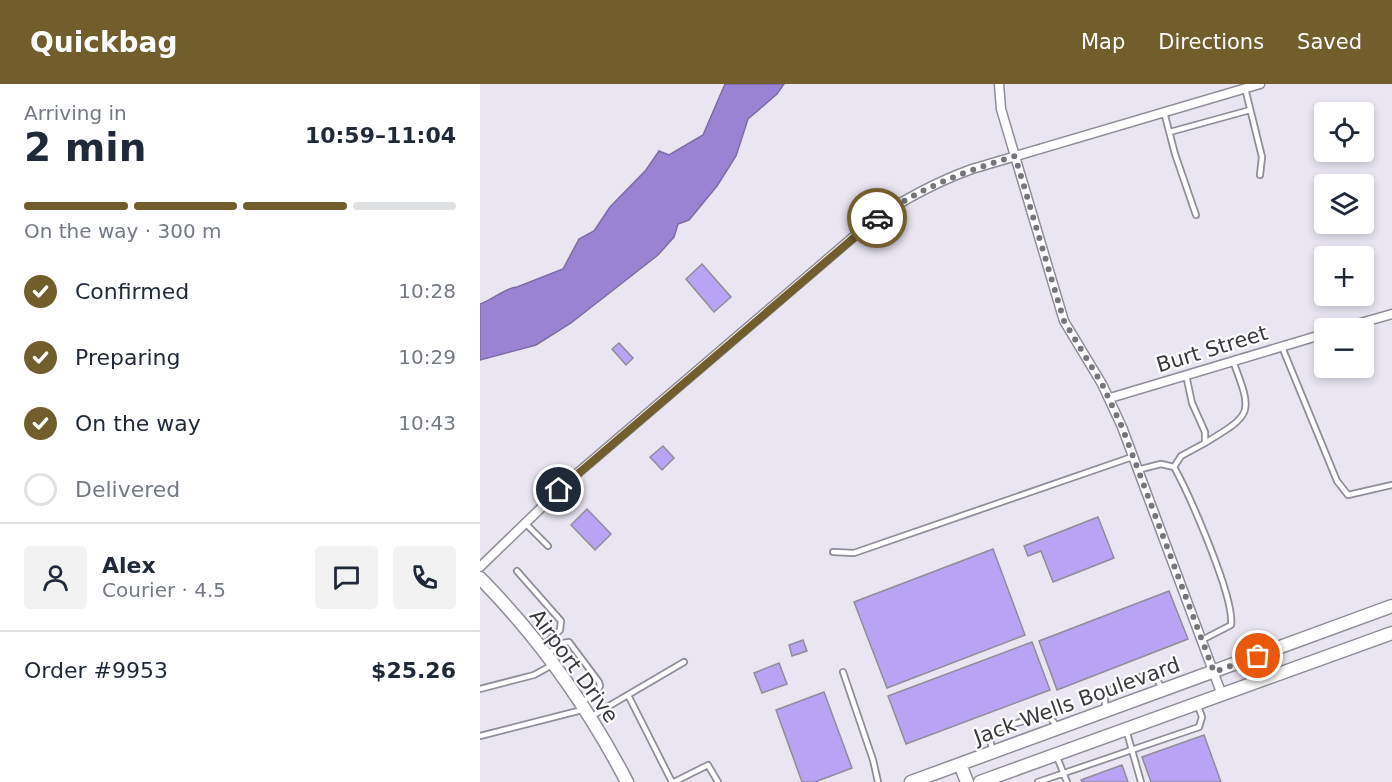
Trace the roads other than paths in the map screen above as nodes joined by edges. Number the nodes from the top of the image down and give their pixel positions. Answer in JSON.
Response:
{"nodes":[{"id":1,"x":999,"y":84,"type":"edge"},
{"id":2,"x":1260,"y":84,"type":"edge"},
{"id":3,"x":1245,"y":88,"type":"junction"},
{"id":4,"x":1250,"y":110,"type":"junction"},
{"id":5,"x":1164,"y":112,"type":"junction"},
{"id":6,"x":1170,"y":132,"type":"junction"},
{"id":7,"x":1015,"y":156,"type":"junction"},
{"id":8,"x":1260,"y":175,"type":"dead end"},
{"id":9,"x":1196,"y":215,"type":"dead end"},
{"id":10,"x":1392,"y":314,"type":"edge"},
{"id":11,"x":1374,"y":319,"type":"edge"},
{"id":12,"x":1314,"y":337,"type":"edge"},
{"id":13,"x":1282,"y":347,"type":"junction"},
{"id":14,"x":1233,"y":361,"type":"junction"},
{"id":15,"x":1186,"y":375,"type":"junction"},
{"id":16,"x":1110,"y":398,"type":"junction"},
{"id":17,"x":1205,"y":443,"type":"junction"},
{"id":18,"x":1132,"y":457,"type":"junction"},
{"id":19,"x":1174,"y":467,"type":"junction"},
{"id":20,"x":1137,"y":470,"type":"junction"},
{"id":21,"x":1392,"y":484,"type":"edge"},
{"id":22,"x":525,"y":522,"type":"junction"},
{"id":23,"x":548,"y":546,"type":"dead end"},
{"id":24,"x":833,"y":552,"type":"dead end"},
{"id":25,"x":480,"y":567,"type":"edge"},
{"id":26,"x":517,"y":571,"type":"dead end"},
{"id":27,"x":481,"y":582,"type":"edge"},
{"id":28,"x":1392,"y":606,"type":"edge"},
{"id":29,"x":1392,"y":633,"type":"edge"},
{"id":30,"x":1202,"y":640,"type":"junction"},
{"id":31,"x":547,"y":656,"type":"junction"},
{"id":32,"x":684,"y":662,"type":"dead end"},
{"id":33,"x":843,"y":672,"type":"dead end"},
{"id":34,"x":1214,"y":672,"type":"junction"},
{"id":35,"x":480,"y":689,"type":"edge"},
{"id":36,"x":1164,"y":690,"type":"junction"},
{"id":37,"x":628,"y":695,"type":"junction"},
{"id":38,"x":1222,"y":695,"type":"junction"},
{"id":39,"x":1197,"y":704,"type":"junction"},
{"id":40,"x":585,"y":710,"type":"junction"},
{"id":41,"x":1105,"y":711,"type":"junction"},
{"id":42,"x":1059,"y":728,"type":"junction"},
{"id":43,"x":1126,"y":729,"type":"junction"},
{"id":44,"x":480,"y":736,"type":"edge"},
{"id":45,"x":1131,"y":749,"type":"junction"},
{"id":46,"x":992,"y":753,"type":"junction"},
{"id":47,"x":1056,"y":754,"type":"junction"},
{"id":48,"x":960,"y":764,"type":"junction"},
{"id":49,"x":1063,"y":773,"type":"junction"},
{"id":50,"x":1006,"y":778,"type":"edge"},
{"id":51,"x":627,"y":782,"type":"edge"},
{"id":52,"x":673,"y":782,"type":"edge"},
{"id":53,"x":718,"y":782,"type":"edge"},
{"id":54,"x":878,"y":782,"type":"edge"},
{"id":55,"x":912,"y":782,"type":"edge"},
{"id":56,"x":967,"y":782,"type":"edge"},
{"id":57,"x":980,"y":782,"type":"edge"},
{"id":58,"x":1038,"y":782,"type":"edge"},
{"id":59,"x":1066,"y":782,"type":"edge"},
{"id":60,"x":1141,"y":782,"type":"edge"}],
"edges":[{"from":1,"to":7,"type":"street"},
{"from":2,"to":3,"type":"street"},
{"from":3,"to":4,"type":"lane"},
{"from":3,"to":5,"type":"street"},
{"from":4,"to":6,"type":"lane"},
{"from":4,"to":8,"type":"lane"},
{"from":5,"to":6,"type":"lane"},
{"from":5,"to":7,"type":"street"},
{"from":6,"to":9,"type":"lane"},
{"from":7,"to":16,"type":"street"},
{"from":7,"to":22,"type":"street"},
{"from":10,"to":11,"type":"street"},
{"from":12,"to":13,"type":"street","name":"Burt Street"},
{"from":13,"to":14,"type":"street","name":"Burt Street"},
{"from":13,"to":21,"type":"lane"},
{"from":14,"to":15,"type":"street","name":"Burt Street"},
{"from":14,"to":17,"type":"lane"},
{"from":15,"to":16,"type":"street","name":"Burt Street"},
{"from":15,"to":17,"type":"lane"},
{"from":16,"to":18,"type":"street"},
{"from":17,"to":19,"type":"lane"},
{"from":18,"to":20,"type":"street"},
{"from":18,"to":24,"type":"lane"},
{"from":19,"to":20,"type":"lane"},
{"from":19,"to":30,"type":"lane"},
{"from":20,"to":30,"type":"street"},
{"from":22,"to":23,"type":"lane"},
{"from":22,"to":25,"type":"street"},
{"from":26,"to":31,"type":"lane"},
{"from":27,"to":31,"type":"street","name":"Airport Drive"},
{"from":28,"to":34,"type":"street","name":"Jack Wells Boulevard"},
{"from":29,"to":38,"type":"street","name":"Jack Wells Boulevard"},
{"from":30,"to":34,"type":"street"},
{"from":31,"to":35,"type":"lane"},
{"from":31,"to":40,"type":"street","name":"Airport Drive"},
{"from":31,"to":40,"type":"lane"},
{"from":32,"to":37,"type":"lane"},
{"from":33,"to":54,"type":"lane"},
{"from":34,"to":36,"type":"street","name":"Jack Wells Boulevard"},
{"from":34,"to":38,"type":"street"},
{"from":36,"to":41,"type":"street","name":"Jack Wells Boulevard"},
{"from":36,"to":41,"type":"lane"},
{"from":37,"to":40,"type":"lane"},
{"from":37,"to":52,"type":"lane"},
{"from":38,"to":39,"type":"street","name":"Jack Wells Boulevard"},
{"from":39,"to":43,"type":"street","name":"Jack Wells Boulevard"},
{"from":39,"to":45,"type":"lane"},
{"from":40,"to":44,"type":"lane"},
{"from":40,"to":51,"type":"street","name":"Airport Drive"},
{"from":41,"to":42,"type":"street","name":"Jack Wells Boulevard"},
{"from":42,"to":46,"type":"street","name":"Jack Wells Boulevard"},
{"from":42,"to":46,"type":"lane"},
{"from":43,"to":45,"type":"lane"},
{"from":43,"to":47,"type":"street","name":"Jack Wells Boulevard"},
{"from":45,"to":49,"type":"lane"},
{"from":45,"to":60,"type":"lane"},
{"from":46,"to":48,"type":"street","name":"Jack Wells Boulevard"},
{"from":47,"to":49,"type":"lane"},
{"from":47,"to":50,"type":"street","name":"Jack Wells Boulevard"},
{"from":48,"to":55,"type":"street","name":"Jack Wells Boulevard"},
{"from":48,"to":56,"type":"street"},
{"from":49,"to":58,"type":"lane"},
{"from":49,"to":59,"type":"lane"},
{"from":50,"to":57,"type":"street","name":"Jack Wells Boulevard"},
{"from":52,"to":53,"type":"lane"}]}
